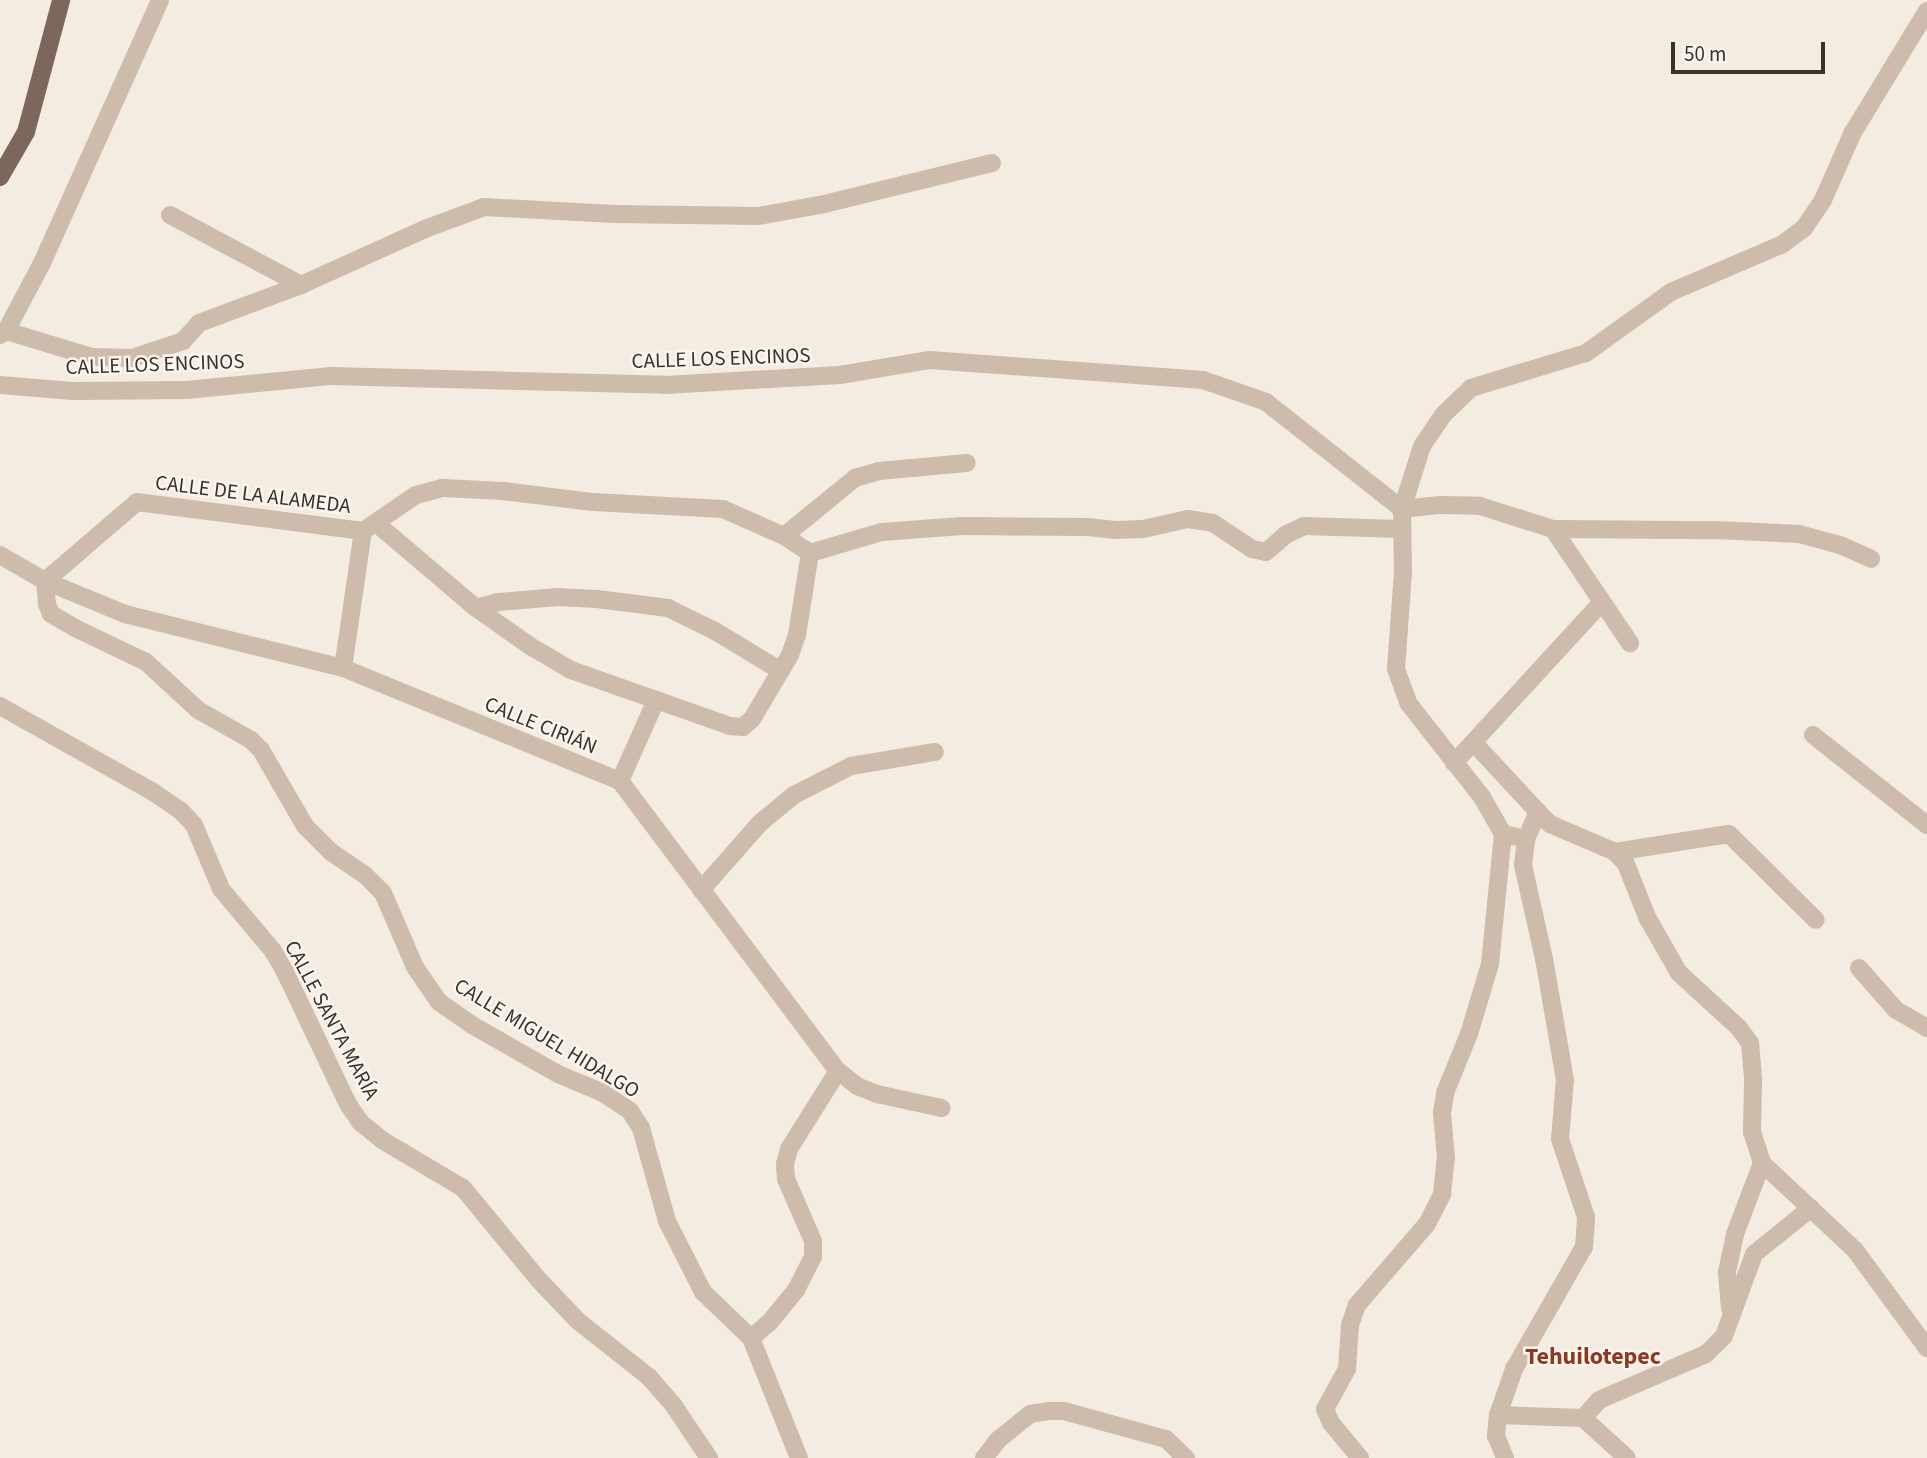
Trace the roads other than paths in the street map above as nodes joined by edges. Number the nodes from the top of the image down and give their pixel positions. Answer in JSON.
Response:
{"nodes":[{"id":1,"x":61,"y":0,"type":"edge"},
{"id":2,"x":160,"y":0,"type":"edge"},
{"id":3,"x":1927,"y":11,"type":"edge"},
{"id":4,"x":992,"y":163,"type":"dead end"},
{"id":5,"x":0,"y":177,"type":"edge"},
{"id":6,"x":170,"y":215,"type":"dead end"},
{"id":7,"x":301,"y":285,"type":"junction"},
{"id":8,"x":3,"y":333,"type":"edge"},
{"id":9,"x":0,"y":386,"type":"edge"},
{"id":10,"x":967,"y":463,"type":"dead end"},
{"id":11,"x":1402,"y":509,"type":"junction"},
{"id":12,"x":370,"y":528,"type":"junction"},
{"id":13,"x":1400,"y":529,"type":"junction"},
{"id":14,"x":1553,"y":529,"type":"junction"},
{"id":15,"x":784,"y":536,"type":"junction"},
{"id":16,"x":810,"y":553,"type":"junction"},
{"id":17,"x":0,"y":555,"type":"edge"},
{"id":18,"x":1871,"y":559,"type":"dead end"},
{"id":19,"x":45,"y":582,"type":"junction"},
{"id":20,"x":1602,"y":602,"type":"junction"},
{"id":21,"x":476,"y":608,"type":"junction"},
{"id":22,"x":1630,"y":643,"type":"dead end"},
{"id":23,"x":343,"y":668,"type":"junction"},
{"id":24,"x":781,"y":671,"type":"junction"},
{"id":25,"x":656,"y":700,"type":"junction"},
{"id":26,"x":0,"y":706,"type":"edge"},
{"id":27,"x":1813,"y":735,"type":"dead end"},
{"id":28,"x":1475,"y":744,"type":"junction"},
{"id":29,"x":935,"y":752,"type":"dead end"},
{"id":30,"x":1454,"y":763,"type":"junction"},
{"id":31,"x":620,"y":781,"type":"junction"},
{"id":32,"x":1538,"y":812,"type":"junction"},
{"id":33,"x":1927,"y":825,"type":"edge"},
{"id":34,"x":1503,"y":834,"type":"junction"},
{"id":35,"x":1526,"y":839,"type":"junction"},
{"id":36,"x":1615,"y":852,"type":"junction"},
{"id":37,"x":701,"y":890,"type":"junction"},
{"id":38,"x":1816,"y":920,"type":"dead end"},
{"id":39,"x":1859,"y":968,"type":"dead end"},
{"id":40,"x":1927,"y":1028,"type":"edge"},
{"id":41,"x":838,"y":1071,"type":"junction"},
{"id":42,"x":941,"y":1108,"type":"dead end"},
{"id":43,"x":1762,"y":1163,"type":"junction"},
{"id":44,"x":1811,"y":1208,"type":"junction"},
{"id":45,"x":1730,"y":1315,"type":"junction"},
{"id":46,"x":751,"y":1338,"type":"junction"},
{"id":47,"x":1927,"y":1348,"type":"edge"},
{"id":48,"x":1498,"y":1415,"type":"junction"},
{"id":49,"x":1583,"y":1418,"type":"junction"},
{"id":50,"x":1181,"y":1452,"type":"edge"},
{"id":51,"x":709,"y":1458,"type":"edge"},
{"id":52,"x":799,"y":1458,"type":"edge"},
{"id":53,"x":984,"y":1458,"type":"edge"},
{"id":54,"x":1360,"y":1458,"type":"edge"},
{"id":55,"x":1506,"y":1458,"type":"edge"},
{"id":56,"x":1627,"y":1458,"type":"edge"}],
"edges":[{"from":1,"to":5,"type":"main road"},
{"from":2,"to":8,"type":"street"},
{"from":3,"to":11,"type":"street"},
{"from":4,"to":7,"type":"street"},
{"from":6,"to":7,"type":"street"},
{"from":7,"to":8,"type":"street"},
{"from":9,"to":11,"type":"street","name":"CALLE LOS ENCINOS"},
{"from":10,"to":15,"type":"street"},
{"from":11,"to":13,"type":"street"},
{"from":11,"to":14,"type":"street"},
{"from":12,"to":15,"type":"street"},
{"from":12,"to":19,"type":"street","name":"CALLE DE LA ALAMEDA"},
{"from":12,"to":21,"type":"street"},
{"from":12,"to":23,"type":"street"},
{"from":13,"to":16,"type":"street"},
{"from":13,"to":30,"type":"street"},
{"from":14,"to":18,"type":"street"},
{"from":14,"to":20,"type":"street"},
{"from":15,"to":16,"type":"street"},
{"from":16,"to":24,"type":"street"},
{"from":17,"to":19,"type":"street","name":"CALLE CIRIÁN"},
{"from":19,"to":23,"type":"street","name":"CALLE CIRIÁN"},
{"from":19,"to":46,"type":"street","name":"CALLE MIGUEL HIDALGO"},
{"from":20,"to":22,"type":"street"},
{"from":20,"to":28,"type":"street"},
{"from":21,"to":24,"type":"street"},
{"from":21,"to":25,"type":"street"},
{"from":23,"to":31,"type":"street","name":"CALLE CIRIÁN"},
{"from":24,"to":25,"type":"street"},
{"from":25,"to":31,"type":"street"},
{"from":26,"to":51,"type":"street","name":"CALLE SANTA MARÍA"},
{"from":27,"to":33,"type":"street"},
{"from":28,"to":30,"type":"street"},
{"from":28,"to":32,"type":"street"},
{"from":29,"to":37,"type":"street"},
{"from":30,"to":34,"type":"street"},
{"from":31,"to":37,"type":"street"},
{"from":32,"to":35,"type":"street"},
{"from":32,"to":36,"type":"street"},
{"from":34,"to":35,"type":"street"},
{"from":34,"to":54,"type":"street"},
{"from":35,"to":48,"type":"street"},
{"from":36,"to":38,"type":"street"},
{"from":36,"to":43,"type":"street"},
{"from":37,"to":41,"type":"street"},
{"from":39,"to":40,"type":"street"},
{"from":41,"to":42,"type":"street"},
{"from":41,"to":46,"type":"street"},
{"from":43,"to":44,"type":"street"},
{"from":43,"to":45,"type":"street"},
{"from":44,"to":45,"type":"street"},
{"from":44,"to":47,"type":"street"},
{"from":45,"to":49,"type":"street"},
{"from":46,"to":52,"type":"street","name":"CALLE MIGUEL HIDALGO"},
{"from":48,"to":49,"type":"street"},
{"from":48,"to":55,"type":"street"},
{"from":49,"to":56,"type":"street"},
{"from":50,"to":53,"type":"street"}]}
